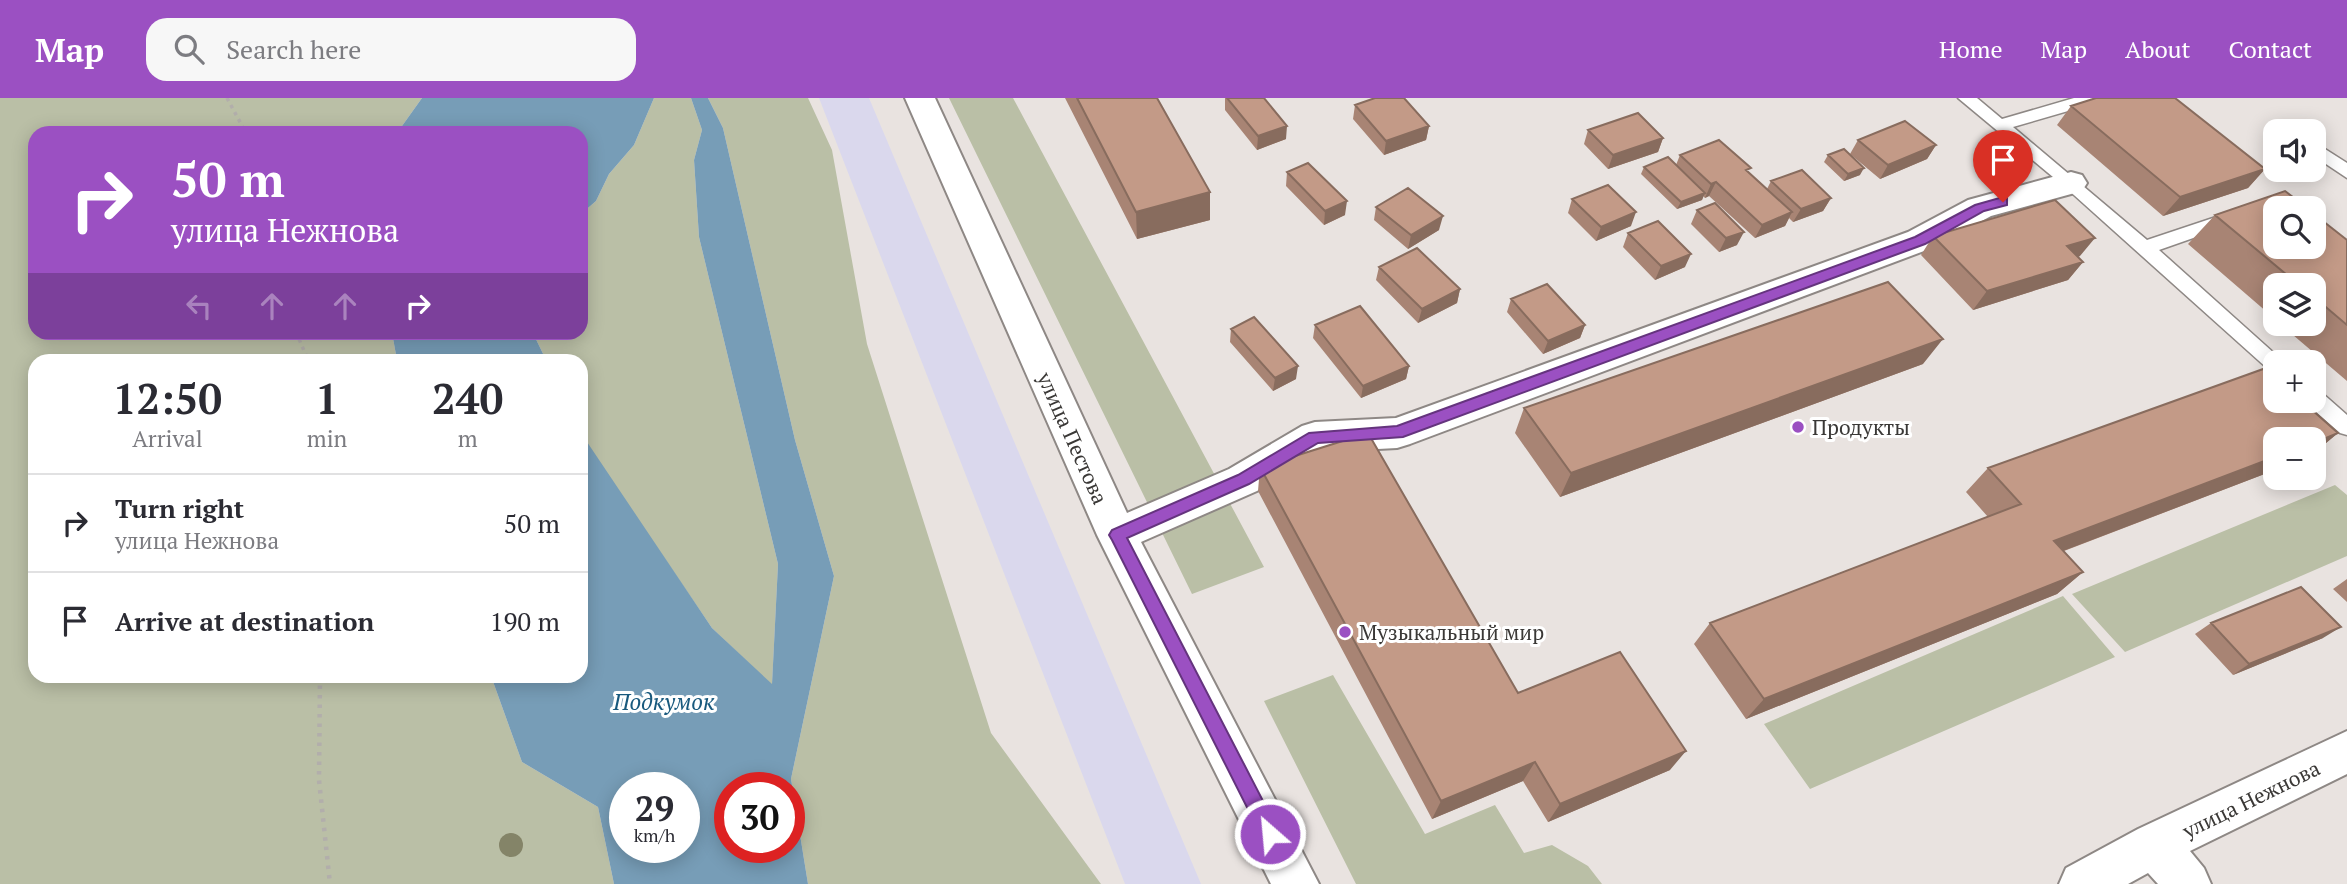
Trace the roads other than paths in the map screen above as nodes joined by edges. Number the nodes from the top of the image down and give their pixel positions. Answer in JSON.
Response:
{"nodes":[{"id":1,"x":920,"y":98,"type":"edge"},
{"id":2,"x":1966,"y":98,"type":"edge"},
{"id":3,"x":2093,"y":98,"type":"edge"},
{"id":4,"x":2000,"y":125,"type":"junction"},
{"id":5,"x":2326,"y":157,"type":"edge"},
{"id":6,"x":2347,"y":172,"type":"edge"},
{"id":7,"x":2071,"y":183,"type":"junction"},
{"id":8,"x":2263,"y":213,"type":"edge"},
{"id":9,"x":2145,"y":248,"type":"junction"},
{"id":10,"x":2263,"y":352,"type":"edge"},
{"id":11,"x":2326,"y":409,"type":"edge"},
{"id":12,"x":2347,"y":427,"type":"edge"},
{"id":13,"x":1117,"y":535,"type":"junction"},
{"id":14,"x":2347,"y":752,"type":"edge"},
{"id":15,"x":2154,"y":845,"type":"junction"},
{"id":16,"x":1296,"y":884,"type":"edge"},
{"id":17,"x":2082,"y":884,"type":"edge"},
{"id":18,"x":2188,"y":884,"type":"edge"}],
"edges":[{"from":1,"to":13,"type":"street","name":"улица Пестова"},
{"from":2,"to":4,"type":"lane"},
{"from":3,"to":4,"type":"lane"},
{"from":4,"to":7,"type":"lane"},
{"from":5,"to":6,"type":"lane"},
{"from":7,"to":9,"type":"lane"},
{"from":7,"to":13,"type":"street"},
{"from":8,"to":9,"type":"lane"},
{"from":9,"to":10,"type":"lane"},
{"from":11,"to":12,"type":"lane"},
{"from":13,"to":16,"type":"street","name":"улица Пестова"},
{"from":14,"to":15,"type":"street","name":"улица Нежнова"},
{"from":15,"to":17,"type":"street","name":"улица Нежнова"},
{"from":15,"to":18,"type":"street","name":"улица Нежнова"}]}
